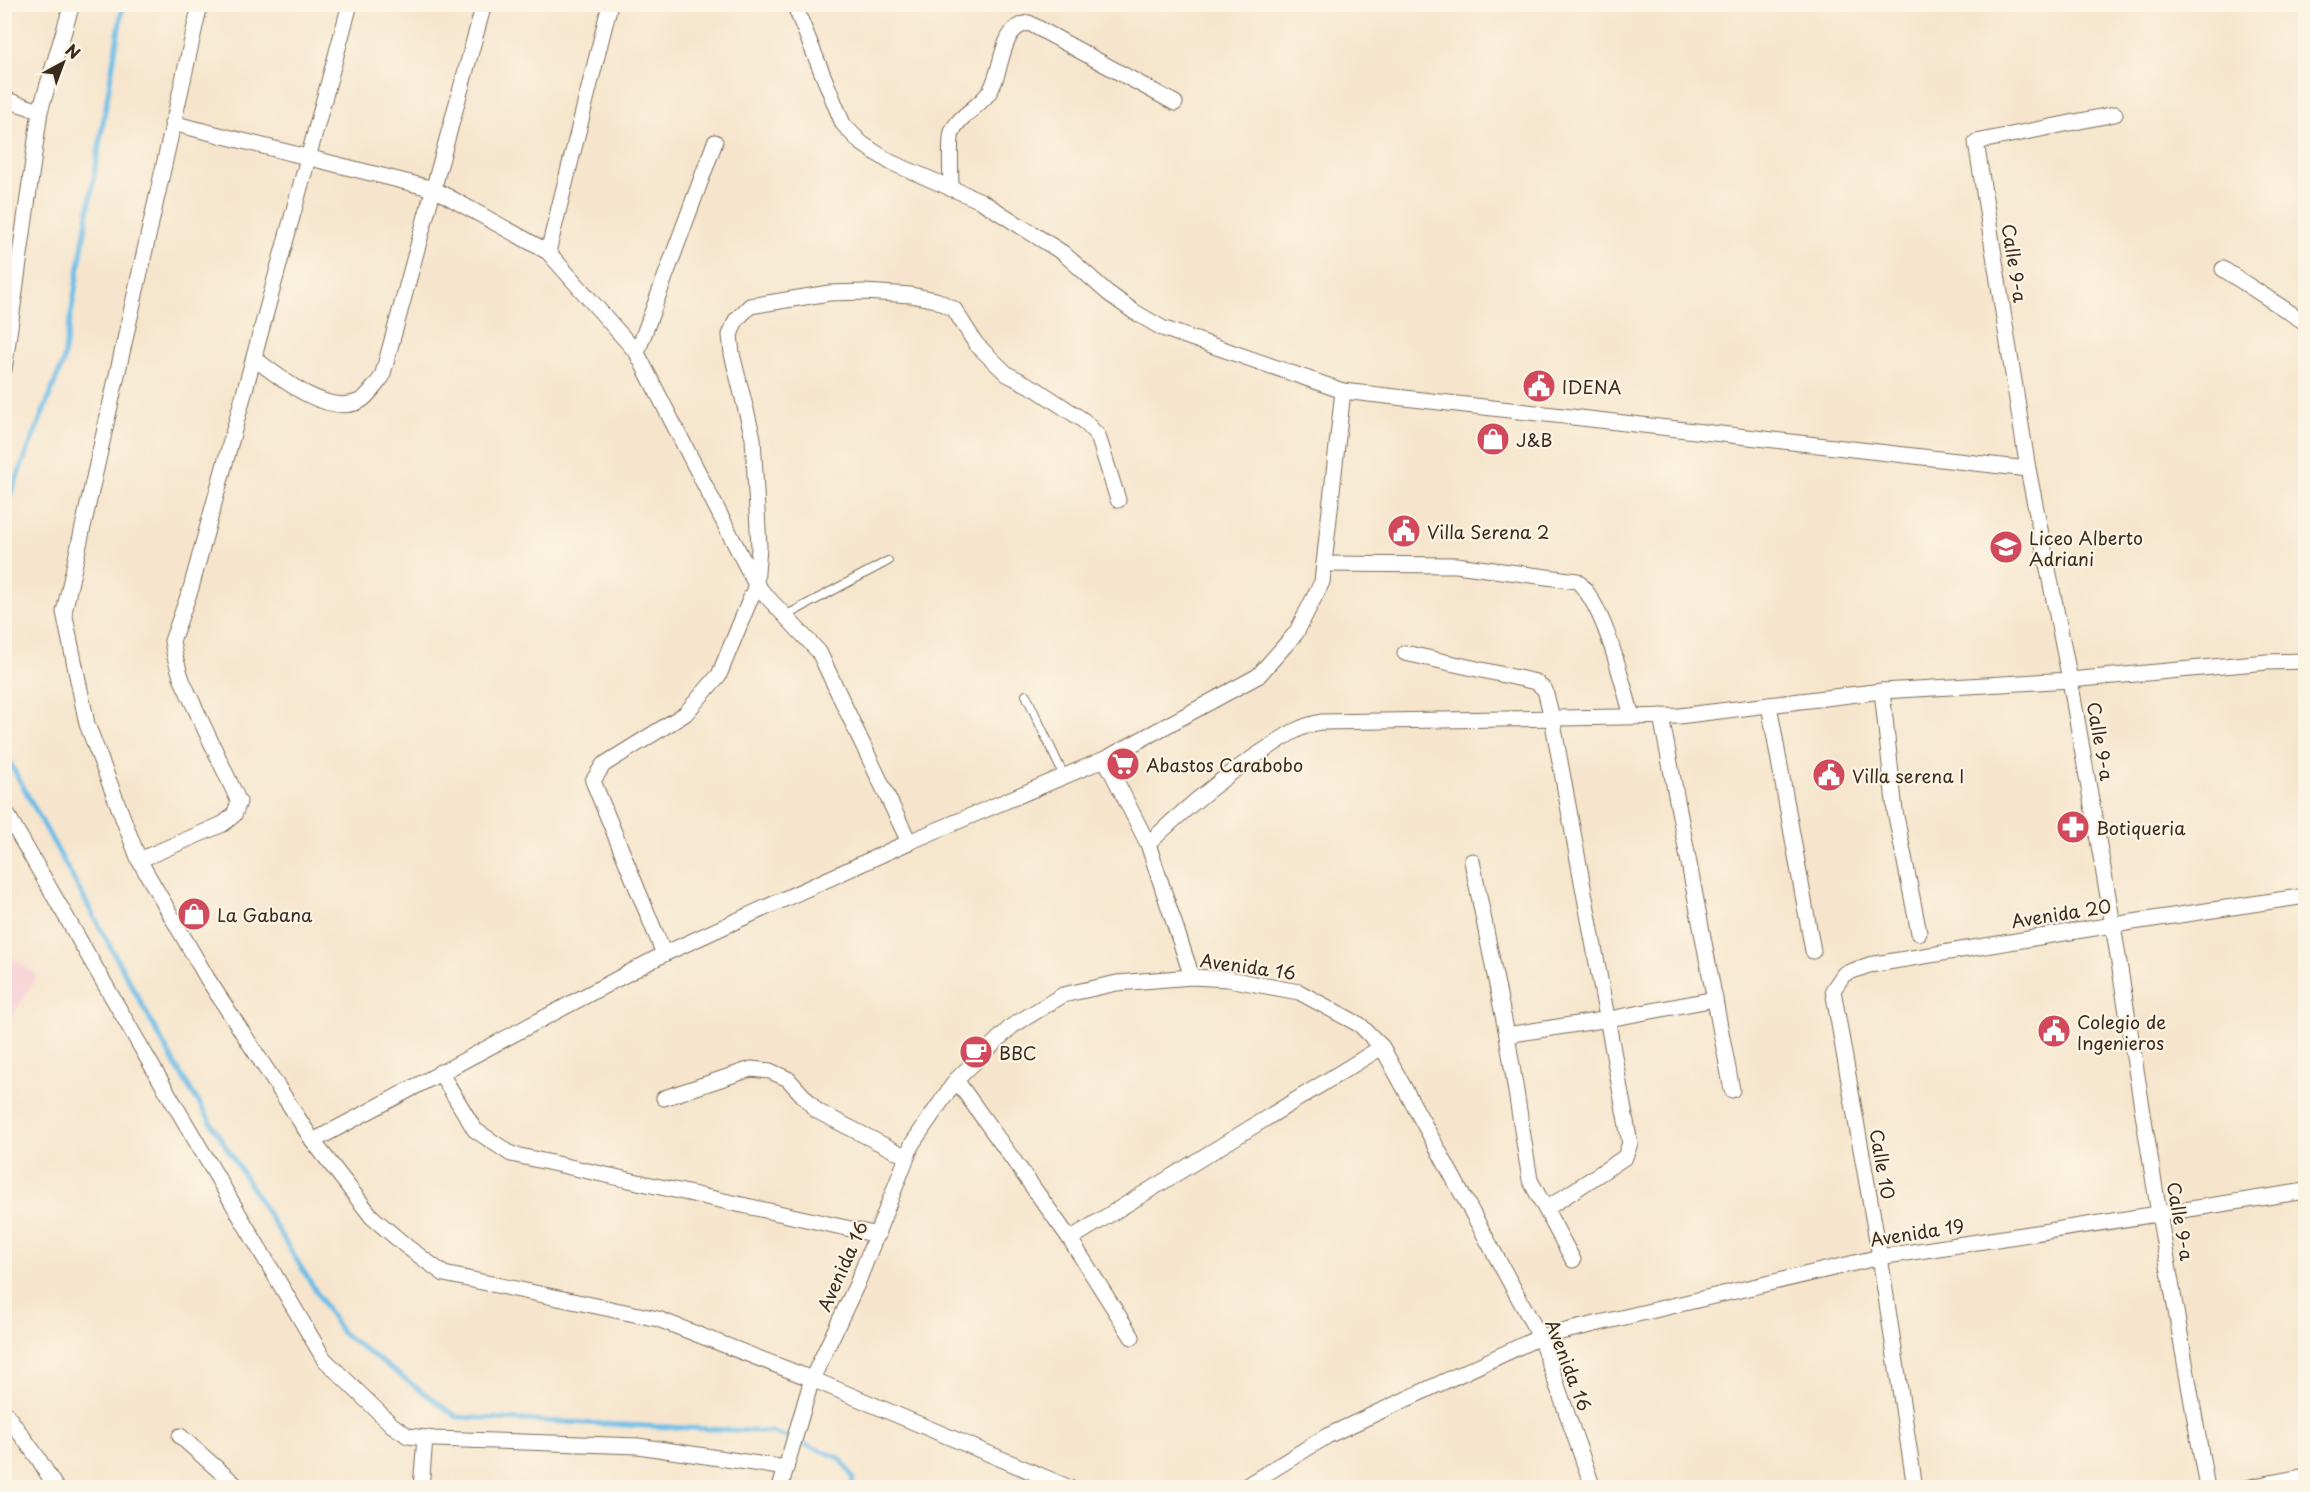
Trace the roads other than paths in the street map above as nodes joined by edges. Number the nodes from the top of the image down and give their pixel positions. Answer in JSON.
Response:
{"nodes":[{"id":1,"x":72,"y":4,"type":"edge"},
{"id":2,"x":200,"y":4,"type":"edge"},
{"id":3,"x":350,"y":4,"type":"edge"},
{"id":4,"x":484,"y":4,"type":"edge"},
{"id":5,"x":794,"y":4,"type":"edge"},
{"id":6,"x":609,"y":8,"type":"dead end"},
{"id":7,"x":4,"y":99,"type":"edge"},
{"id":8,"x":1175,"y":103,"type":"dead end"},
{"id":9,"x":40,"y":111,"type":"junction"},
{"id":10,"x":2115,"y":114,"type":"dead end"},
{"id":11,"x":172,"y":123,"type":"junction"},
{"id":12,"x":715,"y":142,"type":"dead end"},
{"id":13,"x":309,"y":156,"type":"junction"},
{"id":14,"x":434,"y":189,"type":"junction"},
{"id":15,"x":951,"y":189,"type":"junction"},
{"id":16,"x":548,"y":252,"type":"junction"},
{"id":17,"x":2223,"y":269,"type":"dead end"},
{"id":18,"x":2306,"y":323,"type":"edge"},
{"id":19,"x":637,"y":353,"type":"junction"},
{"id":20,"x":254,"y":358,"type":"junction"},
{"id":21,"x":4,"y":370,"type":"edge"},
{"id":22,"x":1343,"y":391,"type":"junction"},
{"id":23,"x":2028,"y":469,"type":"junction"},
{"id":24,"x":1118,"y":500,"type":"dead end"},
{"id":25,"x":888,"y":561,"type":"dead end"},
{"id":26,"x":1324,"y":564,"type":"junction"},
{"id":27,"x":756,"y":585,"type":"junction"},
{"id":28,"x":784,"y":616,"type":"junction"},
{"id":29,"x":1405,"y":652,"type":"dead end"},
{"id":30,"x":2306,"y":661,"type":"edge"},
{"id":31,"x":2070,"y":680,"type":"junction"},
{"id":32,"x":1882,"y":691,"type":"junction"},
{"id":33,"x":1026,"y":695,"type":"dead end"},
{"id":34,"x":1769,"y":705,"type":"junction"},
{"id":35,"x":1632,"y":716,"type":"junction"},
{"id":36,"x":1661,"y":716,"type":"junction"},
{"id":37,"x":1552,"y":718,"type":"junction"},
{"id":38,"x":1105,"y":759,"type":"junction"},
{"id":39,"x":1064,"y":776,"type":"junction"},
{"id":40,"x":4,"y":809,"type":"edge"},
{"id":41,"x":909,"y":842,"type":"junction"},
{"id":42,"x":1148,"y":844,"type":"junction"},
{"id":43,"x":139,"y":860,"type":"junction"},
{"id":44,"x":1472,"y":861,"type":"dead end"},
{"id":45,"x":2306,"y":896,"type":"edge"},
{"id":46,"x":2113,"y":925,"type":"junction"},
{"id":47,"x":1918,"y":933,"type":"dead end"},
{"id":48,"x":1813,"y":951,"type":"dead end"},
{"id":49,"x":664,"y":954,"type":"junction"},
{"id":50,"x":1192,"y":977,"type":"junction"},
{"id":51,"x":1833,"y":990,"type":"joint"},
{"id":52,"x":1715,"y":999,"type":"junction"},
{"id":53,"x":1609,"y":1019,"type":"junction"},
{"id":54,"x":1507,"y":1035,"type":"junction"},
{"id":55,"x":1382,"y":1047,"type":"junction"},
{"id":56,"x":440,"y":1072,"type":"junction"},
{"id":57,"x":956,"y":1080,"type":"junction"},
{"id":58,"x":1732,"y":1090,"type":"dead end"},
{"id":59,"x":664,"y":1098,"type":"dead end"},
{"id":60,"x":313,"y":1141,"type":"junction"},
{"id":61,"x":907,"y":1157,"type":"junction"},
{"id":62,"x":2306,"y":1191,"type":"edge"},
{"id":63,"x":1546,"y":1209,"type":"junction"},
{"id":64,"x":2159,"y":1214,"type":"junction"},
{"id":65,"x":878,"y":1235,"type":"junction"},
{"id":66,"x":1070,"y":1239,"type":"junction"},
{"id":67,"x":1880,"y":1257,"type":"junction"},
{"id":68,"x":1573,"y":1260,"type":"dead end"},
{"id":69,"x":1132,"y":1337,"type":"dead end"},
{"id":70,"x":1540,"y":1337,"type":"junction"},
{"id":71,"x":812,"y":1379,"type":"junction"},
{"id":72,"x":4,"y":1412,"type":"edge"},
{"id":73,"x":180,"y":1436,"type":"dead end"},
{"id":74,"x":425,"y":1438,"type":"junction"},
{"id":75,"x":786,"y":1468,"type":"junction"},
{"id":76,"x":2306,"y":1476,"type":"edge"},
{"id":77,"x":56,"y":1488,"type":"edge"},
{"id":78,"x":239,"y":1488,"type":"edge"},
{"id":79,"x":421,"y":1488,"type":"edge"},
{"id":80,"x":780,"y":1488,"type":"edge"},
{"id":81,"x":1070,"y":1488,"type":"edge"},
{"id":82,"x":1243,"y":1488,"type":"edge"},
{"id":83,"x":1593,"y":1488,"type":"edge"},
{"id":84,"x":1915,"y":1488,"type":"edge"},
{"id":85,"x":2207,"y":1488,"type":"edge"},
{"id":86,"x":2245,"y":1488,"type":"edge"}],
"edges":[{"from":1,"to":9,"type":"street"},
{"from":2,"to":11,"type":"street"},
{"from":3,"to":13,"type":"street"},
{"from":4,"to":14,"type":"street"},
{"from":5,"to":15,"type":"street"},
{"from":6,"to":16,"type":"street"},
{"from":7,"to":9,"type":"street"},
{"from":8,"to":15,"type":"street"},
{"from":9,"to":21,"type":"street"},
{"from":10,"to":23,"type":"street","name":"Calle 9-a"},
{"from":11,"to":13,"type":"street"},
{"from":11,"to":43,"type":"street"},
{"from":12,"to":19,"type":"street"},
{"from":13,"to":14,"type":"street"},
{"from":13,"to":20,"type":"street"},
{"from":14,"to":16,"type":"street"},
{"from":14,"to":20,"type":"street"},
{"from":15,"to":22,"type":"street"},
{"from":16,"to":19,"type":"street"},
{"from":17,"to":18,"type":"street"},
{"from":19,"to":27,"type":"street"},
{"from":20,"to":43,"type":"street"},
{"from":22,"to":23,"type":"street"},
{"from":22,"to":26,"type":"street"},
{"from":23,"to":31,"type":"street","name":"Calle 9-a"},
{"from":24,"to":27,"type":"street"},
{"from":25,"to":28,"type":"lane"},
{"from":26,"to":35,"type":"street"},
{"from":26,"to":38,"type":"street"},
{"from":27,"to":28,"type":"street"},
{"from":27,"to":49,"type":"street"},
{"from":28,"to":41,"type":"street"},
{"from":29,"to":37,"type":"street"},
{"from":30,"to":31,"type":"street"},
{"from":31,"to":32,"type":"street"},
{"from":31,"to":46,"type":"street","name":"Calle 9-a"},
{"from":32,"to":34,"type":"street"},
{"from":32,"to":47,"type":"street"},
{"from":33,"to":39,"type":"lane"},
{"from":34,"to":36,"type":"street"},
{"from":34,"to":48,"type":"street"},
{"from":35,"to":36,"type":"street"},
{"from":35,"to":37,"type":"street"},
{"from":36,"to":52,"type":"street"},
{"from":37,"to":42,"type":"street"},
{"from":37,"to":53,"type":"street"},
{"from":38,"to":39,"type":"street"},
{"from":38,"to":42,"type":"street"},
{"from":39,"to":41,"type":"street"},
{"from":40,"to":74,"type":"street"},
{"from":41,"to":49,"type":"street"},
{"from":42,"to":50,"type":"street"},
{"from":43,"to":60,"type":"street"},
{"from":44,"to":54,"type":"street"},
{"from":45,"to":46,"type":"street","name":"Avenida 20"},
{"from":46,"to":51,"type":"street","name":"Avenida 20"},
{"from":46,"to":64,"type":"street","name":"Calle 9-a"},
{"from":49,"to":56,"type":"street"},
{"from":50,"to":55,"type":"street","name":"Avenida 16"},
{"from":50,"to":57,"type":"street","name":"Avenida 16"},
{"from":51,"to":67,"type":"street","name":"Calle 10"},
{"from":52,"to":53,"type":"street"},
{"from":52,"to":58,"type":"street"},
{"from":53,"to":54,"type":"street"},
{"from":53,"to":63,"type":"street"},
{"from":54,"to":63,"type":"street"},
{"from":55,"to":66,"type":"street"},
{"from":55,"to":70,"type":"street","name":"Avenida 16"},
{"from":56,"to":60,"type":"street"},
{"from":56,"to":65,"type":"street"},
{"from":57,"to":61,"type":"street","name":"Avenida 16"},
{"from":57,"to":66,"type":"street"},
{"from":59,"to":61,"type":"street"},
{"from":60,"to":71,"type":"street"},
{"from":61,"to":65,"type":"street","name":"Avenida 16"},
{"from":62,"to":64,"type":"street","name":"Avenida 19"},
{"from":63,"to":68,"type":"street"},
{"from":64,"to":67,"type":"street","name":"Avenida 19"},
{"from":64,"to":85,"type":"street","name":"Calle 9-a"},
{"from":65,"to":71,"type":"street","name":"Avenida 16"},
{"from":66,"to":69,"type":"street"},
{"from":67,"to":70,"type":"street","name":"Avenida 19"},
{"from":67,"to":84,"type":"street","name":"Calle 10"},
{"from":70,"to":82,"type":"street","name":"Avenida 19"},
{"from":70,"to":83,"type":"street","name":"Avenida 16"},
{"from":71,"to":75,"type":"street","name":"Avenida 16"},
{"from":71,"to":81,"type":"street"},
{"from":72,"to":77,"type":"street"},
{"from":73,"to":78,"type":"street"},
{"from":74,"to":75,"type":"street"},
{"from":74,"to":79,"type":"street"},
{"from":75,"to":80,"type":"street"},
{"from":76,"to":86,"type":"street"}]}
